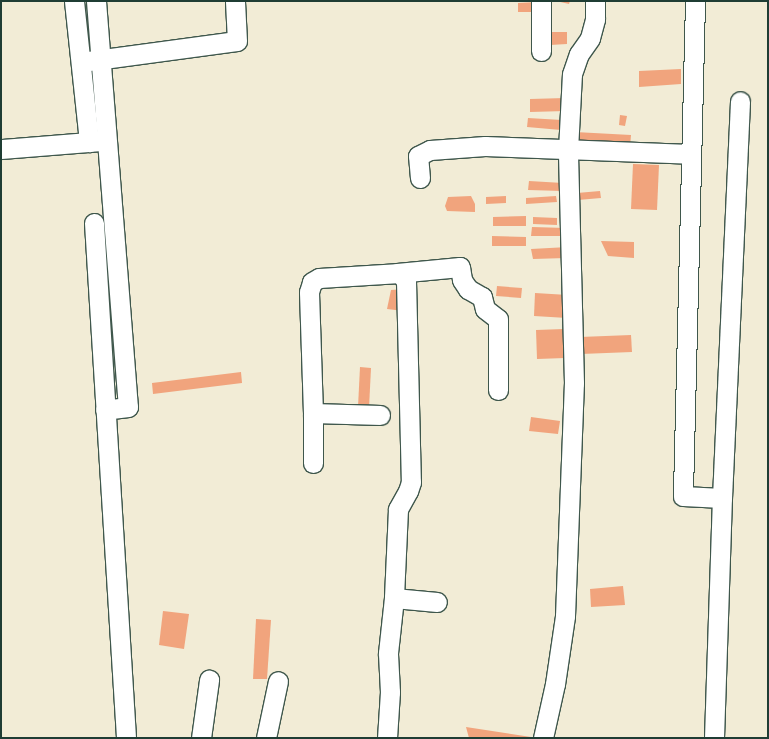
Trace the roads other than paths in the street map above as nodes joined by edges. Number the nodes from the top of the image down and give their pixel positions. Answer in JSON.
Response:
{"nodes":[{"id":1,"x":74,"y":1,"type":"edge"},
{"id":2,"x":96,"y":1,"type":"edge"},
{"id":3,"x":235,"y":1,"type":"edge"},
{"id":4,"x":540,"y":1,"type":"edge"},
{"id":5,"x":595,"y":1,"type":"edge"},
{"id":6,"x":695,"y":1,"type":"edge"},
{"id":7,"x":541,"y":51,"type":"dead end"},
{"id":8,"x":101,"y":60,"type":"junction"},
{"id":9,"x":81,"y":62,"type":"junction"},
{"id":10,"x":740,"y":100,"type":"dead end"},
{"id":11,"x":98,"y":141,"type":"junction"},
{"id":12,"x":1,"y":149,"type":"edge"},
{"id":13,"x":568,"y":150,"type":"junction"},
{"id":14,"x":690,"y":154,"type":"junction"},
{"id":15,"x":420,"y":178,"type":"dead end"},
{"id":16,"x":94,"y":223,"type":"dead end"},
{"id":17,"x":396,"y":273,"type":"junction"},
{"id":18,"x":498,"y":390,"type":"dead end"},
{"id":19,"x":106,"y":410,"type":"junction"},
{"id":20,"x":313,"y":412,"type":"junction"},
{"id":21,"x":380,"y":415,"type":"dead end"},
{"id":22,"x":313,"y":463,"type":"dead end"},
{"id":23,"x":722,"y":498,"type":"junction"},
{"id":24,"x":394,"y":598,"type":"junction"},
{"id":25,"x":437,"y":602,"type":"dead end"},
{"id":26,"x":209,"y":680,"type":"dead end"},
{"id":27,"x":278,"y":681,"type":"dead end"},
{"id":28,"x":126,"y":738,"type":"edge"},
{"id":29,"x":201,"y":738,"type":"edge"},
{"id":30,"x":266,"y":738,"type":"edge"},
{"id":31,"x":387,"y":738,"type":"edge"},
{"id":32,"x":543,"y":738,"type":"edge"},
{"id":33,"x":714,"y":738,"type":"edge"}],
"edges":[{"from":1,"to":9,"type":"street"},
{"from":2,"to":8,"type":"street"},
{"from":3,"to":8,"type":"street"},
{"from":4,"to":7,"type":"street"},
{"from":5,"to":13,"type":"street"},
{"from":6,"to":14,"type":"street"},
{"from":8,"to":9,"type":"street"},
{"from":8,"to":11,"type":"street"},
{"from":9,"to":11,"type":"street"},
{"from":10,"to":23,"type":"street"},
{"from":11,"to":12,"type":"street"},
{"from":11,"to":19,"type":"street"},
{"from":13,"to":14,"type":"street"},
{"from":13,"to":15,"type":"street"},
{"from":13,"to":32,"type":"street"},
{"from":14,"to":23,"type":"street"},
{"from":16,"to":19,"type":"street"},
{"from":17,"to":18,"type":"street"},
{"from":17,"to":20,"type":"street"},
{"from":17,"to":24,"type":"street"},
{"from":19,"to":28,"type":"street"},
{"from":20,"to":21,"type":"street"},
{"from":20,"to":22,"type":"street"},
{"from":23,"to":33,"type":"street"},
{"from":24,"to":25,"type":"street"},
{"from":24,"to":31,"type":"street"},
{"from":26,"to":29,"type":"street"},
{"from":27,"to":30,"type":"street"}]}
